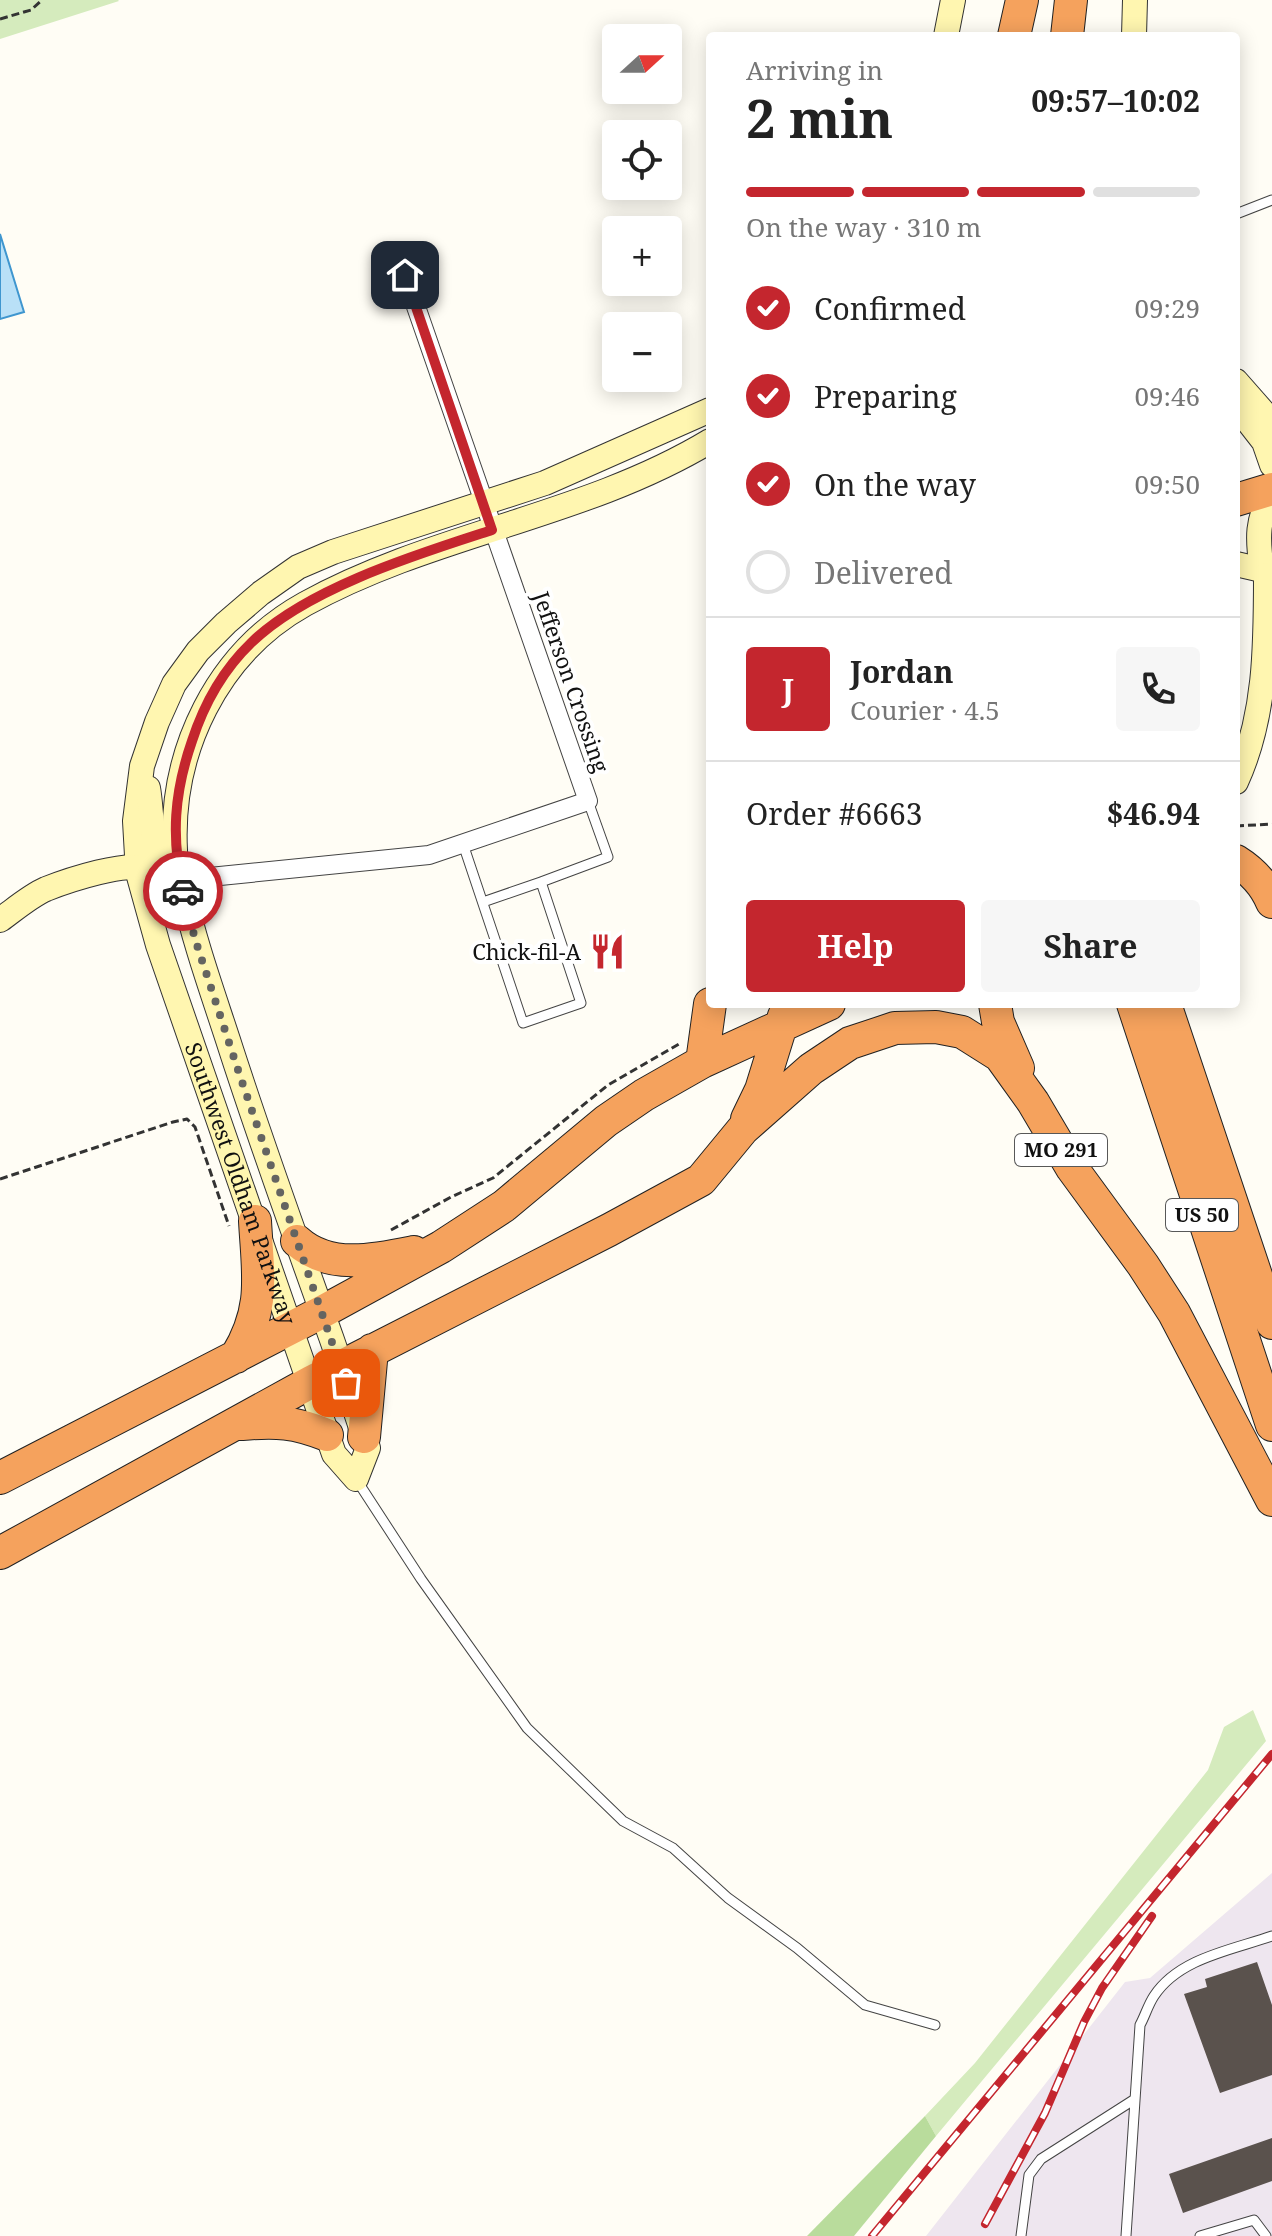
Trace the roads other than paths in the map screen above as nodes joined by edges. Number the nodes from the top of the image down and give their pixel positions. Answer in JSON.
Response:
{"nodes":[{"id":1,"x":953,"y":0,"type":"edge"},
{"id":2,"x":1071,"y":0,"type":"edge"},
{"id":3,"x":1080,"y":0,"type":"edge"},
{"id":4,"x":1135,"y":0,"type":"edge"},
{"id":5,"x":947,"y":32,"type":"edge"},
{"id":6,"x":1067,"y":32,"type":"edge"},
{"id":7,"x":1081,"y":32,"type":"edge"},
{"id":8,"x":1134,"y":32,"type":"edge"},
{"id":9,"x":1272,"y":200,"type":"edge"},
{"id":10,"x":1240,"y":212,"type":"edge"},
{"id":11,"x":405,"y":275,"type":"dead end"},
{"id":12,"x":1240,"y":386,"type":"edge"},
{"id":13,"x":1240,"y":411,"type":"edge"},
{"id":14,"x":706,"y":412,"type":"edge"},
{"id":15,"x":1272,"y":422,"type":"edge"},
{"id":16,"x":706,"y":443,"type":"edge"},
{"id":17,"x":1272,"y":465,"type":"edge"},
{"id":18,"x":1272,"y":490,"type":"edge"},
{"id":19,"x":1240,"y":499,"type":"edge"},
{"id":20,"x":483,"y":504,"type":"junction"},
{"id":21,"x":492,"y":530,"type":"junction"},
{"id":22,"x":1240,"y":565,"type":"edge"},
{"id":23,"x":1267,"y":574,"type":"edge"},
{"id":24,"x":143,"y":762,"type":"junction"},
{"id":25,"x":1240,"y":773,"type":"edge"},
{"id":26,"x":588,"y":801,"type":"junction"},
{"id":27,"x":463,"y":844,"type":"junction"},
{"id":28,"x":1240,"y":865,"type":"edge"},
{"id":29,"x":138,"y":866,"type":"junction"},
{"id":30,"x":180,"y":880,"type":"junction"},
{"id":31,"x":541,"y":882,"type":"junction"},
{"id":32,"x":483,"y":902,"type":"junction"},
{"id":33,"x":1272,"y":902,"type":"edge"},
{"id":34,"x":0,"y":920,"type":"edge"},
{"id":35,"x":195,"y":939,"type":"junction"},
{"id":36,"x":709,"y":1008,"type":"edge"},
{"id":37,"x":813,"y":1008,"type":"edge"},
{"id":38,"x":996,"y":1008,"type":"edge"},
{"id":39,"x":1134,"y":1008,"type":"edge"},
{"id":40,"x":1166,"y":1008,"type":"edge"},
{"id":41,"x":784,"y":1015,"type":"edge"},
{"id":42,"x":695,"y":1051,"type":"junction"},
{"id":43,"x":1033,"y":1102,"type":"junction"},
{"id":44,"x":743,"y":1129,"type":"junction"},
{"id":45,"x":243,"y":1226,"type":"junction"},
{"id":46,"x":297,"y":1241,"type":"junction"},
{"id":47,"x":441,"y":1247,"type":"junction"},
{"id":48,"x":322,"y":1312,"type":"junction"},
{"id":49,"x":1272,"y":1323,"type":"edge"},
{"id":50,"x":292,"y":1328,"type":"junction"},
{"id":51,"x":372,"y":1350,"type":"junction"},
{"id":52,"x":236,"y":1357,"type":"junction"},
{"id":53,"x":341,"y":1367,"type":"junction"},
{"id":54,"x":311,"y":1382,"type":"junction"},
{"id":55,"x":235,"y":1425,"type":"junction"},
{"id":56,"x":1272,"y":1425,"type":"edge"},
{"id":57,"x":327,"y":1435,"type":"junction"},
{"id":58,"x":364,"y":1437,"type":"junction"},
{"id":59,"x":0,"y":1478,"type":"edge"},
{"id":60,"x":356,"y":1479,"type":"junction"},
{"id":61,"x":1272,"y":1500,"type":"edge"},
{"id":62,"x":0,"y":1553,"type":"edge"},
{"id":63,"x":1272,"y":1936,"type":"edge"},
{"id":64,"x":935,"y":2025,"type":"dead end"},
{"id":65,"x":1135,"y":2099,"type":"junction"},
{"id":66,"x":1021,"y":2236,"type":"edge"},
{"id":67,"x":1126,"y":2236,"type":"edge"},
{"id":68,"x":1200,"y":2236,"type":"edge"},
{"id":69,"x":1266,"y":2236,"type":"edge"}],
"edges":[{"from":1,"to":5,"type":"street"},
{"from":2,"to":6,"type":"highway"},
{"from":3,"to":7,"type":"highway"},
{"from":4,"to":8,"type":"street"},
{"from":9,"to":10,"type":"lane"},
{"from":11,"to":20,"type":"street","name":"Jefferson Crossing"},
{"from":12,"to":15,"type":"street"},
{"from":13,"to":17,"type":"street"},
{"from":14,"to":20,"type":"street","name":"Southwest Oldham Parkway"},
{"from":16,"to":21,"type":"street","name":"Southwest Oldham Parkway"},
{"from":18,"to":19,"type":"highway"},
{"from":18,"to":23,"type":"street"},
{"from":20,"to":21,"type":"street","name":"Jefferson Crossing"},
{"from":20,"to":24,"type":"street","name":"Southwest Oldham Parkway"},
{"from":21,"to":26,"type":"street","name":"Jefferson Crossing"},
{"from":21,"to":30,"type":"street","name":"Southwest Oldham Parkway"},
{"from":22,"to":23,"type":"street"},
{"from":23,"to":25,"type":"street"},
{"from":24,"to":29,"type":"street","name":"Southwest Oldham Parkway"},
{"from":24,"to":30,"type":"street"},
{"from":26,"to":27,"type":"street","name":"Jefferson Crossing"},
{"from":26,"to":31,"type":"lane"},
{"from":27,"to":30,"type":"street","name":"Jefferson Crossing"},
{"from":27,"to":32,"type":"lane"},
{"from":28,"to":33,"type":"highway"},
{"from":29,"to":34,"type":"street"},
{"from":29,"to":35,"type":"street"},
{"from":29,"to":45,"type":"street","name":"Southwest Oldham Parkway"},
{"from":30,"to":35,"type":"street","name":"Southwest Oldham Parkway"},
{"from":31,"to":32,"type":"lane"},
{"from":31,"to":32,"type":"lane"},
{"from":35,"to":46,"type":"street","name":"Southwest Oldham Parkway"},
{"from":36,"to":42,"type":"highway"},
{"from":37,"to":41,"type":"highway"},
{"from":38,"to":43,"type":"highway","number":"MO 291"},
{"from":39,"to":56,"type":"highway","number":"US 50"},
{"from":40,"to":49,"type":"highway","number":"US 50"},
{"from":41,"to":42,"type":"highway"},
{"from":41,"to":44,"type":"highway"},
{"from":42,"to":47,"type":"highway"},
{"from":43,"to":44,"type":"highway","number":"MO 291"},
{"from":43,"to":61,"type":"highway","number":"MO 291"},
{"from":44,"to":51,"type":"highway","number":"MO 291"},
{"from":45,"to":50,"type":"street","name":"Southwest Oldham Parkway"},
{"from":45,"to":52,"type":"highway"},
{"from":46,"to":47,"type":"highway"},
{"from":46,"to":48,"type":"street","name":"Southwest Oldham Parkway"},
{"from":47,"to":48,"type":"highway"},
{"from":48,"to":50,"type":"highway"},
{"from":48,"to":53,"type":"street","name":"Southwest Oldham Parkway"},
{"from":50,"to":52,"type":"highway"},
{"from":50,"to":54,"type":"street","name":"Southwest Oldham Parkway"},
{"from":51,"to":53,"type":"highway","number":"MO 291"},
{"from":51,"to":58,"type":"highway"},
{"from":52,"to":59,"type":"highway"},
{"from":53,"to":54,"type":"highway","number":"MO 291"},
{"from":53,"to":58,"type":"street","name":"Southwest Oldham Parkway"},
{"from":54,"to":55,"type":"highway","number":"MO 291"},
{"from":54,"to":57,"type":"street","name":"Southwest Oldham Parkway"},
{"from":55,"to":57,"type":"highway"},
{"from":55,"to":62,"type":"highway","number":"MO 291"},
{"from":57,"to":60,"type":"street","name":"Southwest Oldham Parkway"},
{"from":58,"to":60,"type":"street","name":"Southwest Oldham Parkway"},
{"from":60,"to":64,"type":"lane"},
{"from":63,"to":65,"type":"lane"},
{"from":65,"to":66,"type":"lane"},
{"from":65,"to":67,"type":"lane"},
{"from":68,"to":69,"type":"lane"}]}
